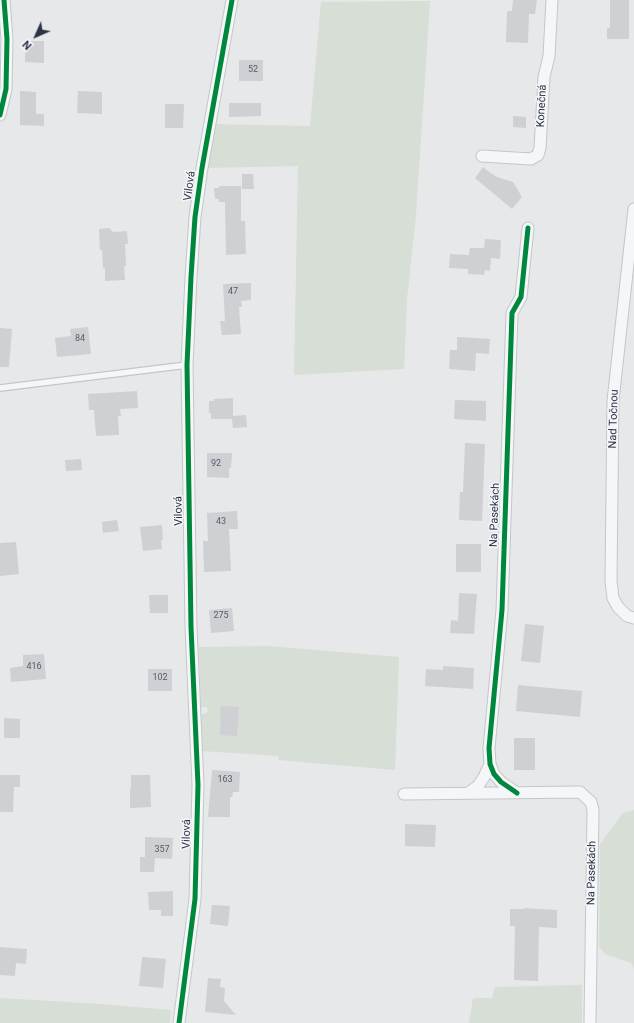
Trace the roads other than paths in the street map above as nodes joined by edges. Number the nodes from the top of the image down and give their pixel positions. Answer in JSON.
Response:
{"nodes":[{"id":1,"x":4,"y":0,"type":"edge"},
{"id":2,"x":232,"y":0,"type":"edge"},
{"id":3,"x":552,"y":0,"type":"edge"},
{"id":4,"x":0,"y":115,"type":"edge"},
{"id":5,"x":482,"y":156,"type":"dead end"},
{"id":6,"x":634,"y":209,"type":"edge"},
{"id":7,"x":528,"y":228,"type":"dead end"},
{"id":8,"x":187,"y":365,"type":"junction"},
{"id":9,"x":0,"y":388,"type":"edge"},
{"id":10,"x":634,"y":618,"type":"edge"},
{"id":11,"x":490,"y":764,"type":"junction"},
{"id":12,"x":468,"y":793,"type":"junction"},
{"id":13,"x":517,"y":793,"type":"junction"},
{"id":14,"x":404,"y":794,"type":"dead end"},
{"id":15,"x":179,"y":1023,"type":"edge"},
{"id":16,"x":590,"y":1023,"type":"edge"}],
"edges":[{"from":1,"to":4,"type":"street"},
{"from":2,"to":8,"type":"street","name":"Vilová"},
{"from":3,"to":5,"type":"street","name":"Konečná"},
{"from":6,"to":10,"type":"street","name":"Nad Točnou"},
{"from":7,"to":11,"type":"street","name":"Na Pasekách"},
{"from":8,"to":9,"type":"lane"},
{"from":8,"to":15,"type":"street","name":"Vilová"},
{"from":11,"to":12,"type":"street","name":"Na Pasekách"},
{"from":11,"to":13,"type":"street","name":"Na Pasekách"},
{"from":12,"to":13,"type":"street","name":"Na Pasekách"},
{"from":12,"to":14,"type":"street","name":"Na Pasekách"},
{"from":13,"to":16,"type":"street","name":"Na Pasekách"}]}
